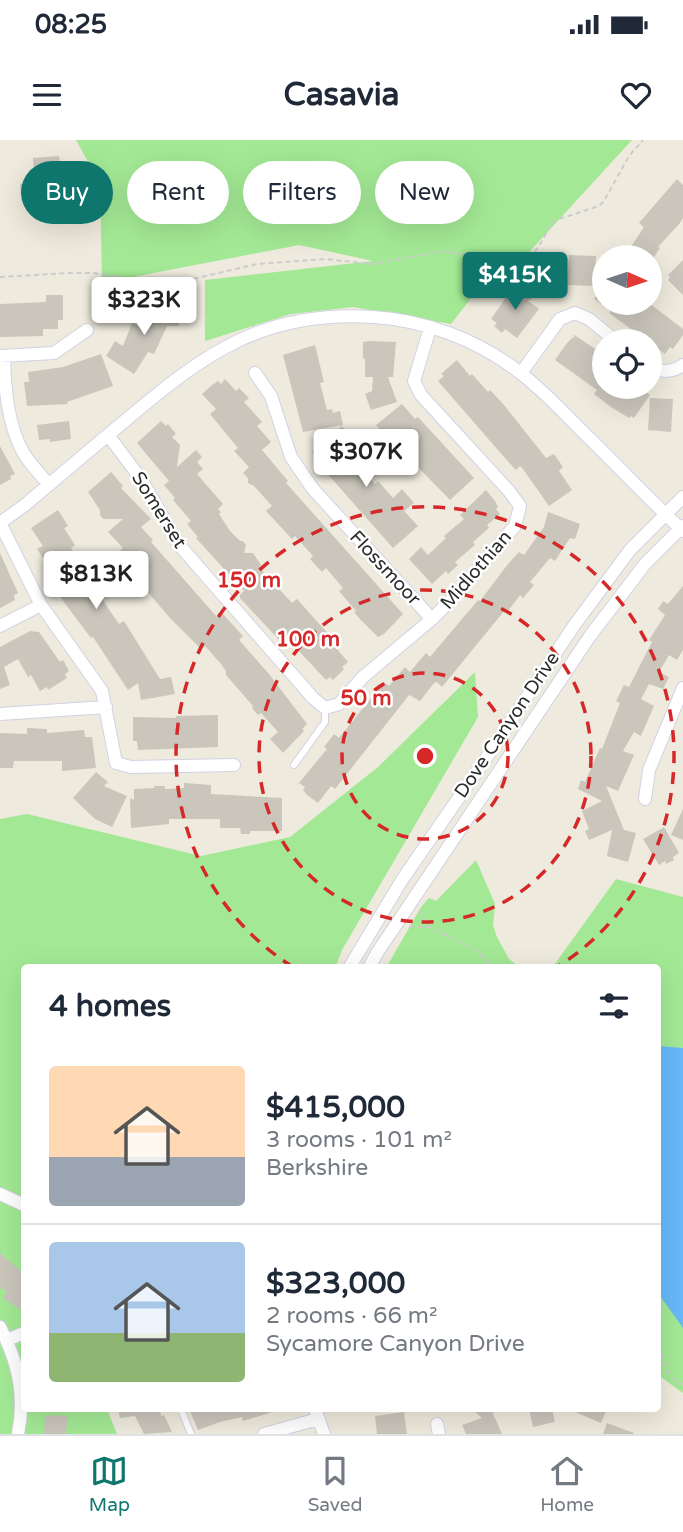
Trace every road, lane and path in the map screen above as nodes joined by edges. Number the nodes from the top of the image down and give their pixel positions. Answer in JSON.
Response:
{"nodes":[{"id":1,"x":643,"y":140,"type":"edge"},
{"id":2,"x":0,"y":277,"type":"edge"},
{"id":3,"x":430,"y":328,"type":"junction"},
{"id":4,"x":601,"y":329,"type":"edge"},
{"id":5,"x":87,"y":330,"type":"dead end"},
{"id":6,"x":2,"y":356,"type":"edge"},
{"id":7,"x":683,"y":365,"type":"edge"},
{"id":8,"x":662,"y":369,"type":"edge"},
{"id":9,"x":255,"y":373,"type":"dead end"},
{"id":10,"x":521,"y":373,"type":"junction"},
{"id":11,"x":108,"y":435,"type":"junction"},
{"id":12,"x":49,"y":485,"type":"junction"},
{"id":13,"x":683,"y":497,"type":"edge"},
{"id":14,"x":665,"y":513,"type":"junction"},
{"id":15,"x":0,"y":523,"type":"edge"},
{"id":16,"x":682,"y":528,"type":"edge"},
{"id":17,"x":41,"y":605,"type":"junction"},
{"id":18,"x":432,"y":619,"type":"junction"},
{"id":19,"x":0,"y":626,"type":"edge"},
{"id":20,"x":683,"y":688,"type":"edge"},
{"id":21,"x":106,"y":707,"type":"junction"},
{"id":22,"x":325,"y":708,"type":"junction"},
{"id":23,"x":0,"y":714,"type":"edge"},
{"id":24,"x":234,"y":765,"type":"dead end"},
{"id":25,"x":295,"y":765,"type":"dead end"},
{"id":26,"x":645,"y":799,"type":"dead end"},
{"id":27,"x":415,"y":896,"type":"junction"},
{"id":28,"x":397,"y":922,"type":"junction"},
{"id":29,"x":429,"y":926,"type":"junction"},
{"id":30,"x":351,"y":964,"type":"edge"},
{"id":31,"x":371,"y":964,"type":"edge"},
{"id":32,"x":488,"y":964,"type":"edge"},
{"id":33,"x":0,"y":1194,"type":"edge"},
{"id":34,"x":21,"y":1204,"type":"edge"},
{"id":35,"x":0,"y":1327,"type":"edge"},
{"id":36,"x":21,"y":1334,"type":"edge"},
{"id":37,"x":7,"y":1340,"type":"junction"},
{"id":38,"x":661,"y":1353,"type":"edge"},
{"id":39,"x":683,"y":1385,"type":"edge"},
{"id":40,"x":21,"y":1386,"type":"edge"},
{"id":41,"x":22,"y":1412,"type":"edge"},
{"id":42,"x":182,"y":1412,"type":"edge"},
{"id":43,"x":317,"y":1414,"type":"edge"},
{"id":44,"x":18,"y":1434,"type":"edge"},
{"id":45,"x":191,"y":1434,"type":"edge"},
{"id":46,"x":264,"y":1434,"type":"edge"},
{"id":47,"x":324,"y":1434,"type":"edge"}],
"edges":[{"from":1,"to":2,"type":"path"},
{"from":3,"to":10,"type":"street"},
{"from":3,"to":11,"type":"street"},
{"from":3,"to":18,"type":"street","name":"Midlothian"},
{"from":4,"to":10,"type":"street"},
{"from":5,"to":6,"type":"street"},
{"from":6,"to":12,"type":"street"},
{"from":7,"to":8,"type":"street"},
{"from":9,"to":18,"type":"street","name":"Flossmoor"},
{"from":10,"to":14,"type":"street"},
{"from":11,"to":12,"type":"street"},
{"from":11,"to":22,"type":"street","name":"Somerset"},
{"from":12,"to":15,"type":"street"},
{"from":13,"to":14,"type":"street","name":"Dove Canyon Drive"},
{"from":14,"to":16,"type":"street"},
{"from":14,"to":30,"type":"street","name":"Dove Canyon Drive"},
{"from":15,"to":17,"type":"street"},
{"from":16,"to":27,"type":"street","name":"Dove Canyon Drive"},
{"from":17,"to":19,"type":"street"},
{"from":17,"to":21,"type":"street"},
{"from":18,"to":22,"type":"street","name":"Midlothian"},
{"from":20,"to":26,"type":"street"},
{"from":21,"to":23,"type":"street"},
{"from":21,"to":24,"type":"street"},
{"from":22,"to":25,"type":"lane"},
{"from":27,"to":28,"type":"street","name":"Dove Canyon Drive"},
{"from":27,"to":29,"type":"path"},
{"from":28,"to":29,"type":"path"},
{"from":28,"to":31,"type":"street","name":"Dove Canyon Drive"},
{"from":29,"to":32,"type":"path"},
{"from":33,"to":34,"type":"street"},
{"from":35,"to":37,"type":"street"},
{"from":36,"to":37,"type":"street"},
{"from":37,"to":40,"type":"street"},
{"from":38,"to":39,"type":"path"},
{"from":41,"to":44,"type":"street"},
{"from":42,"to":45,"type":"lane"},
{"from":43,"to":46,"type":"street"},
{"from":43,"to":47,"type":"street"}]}
